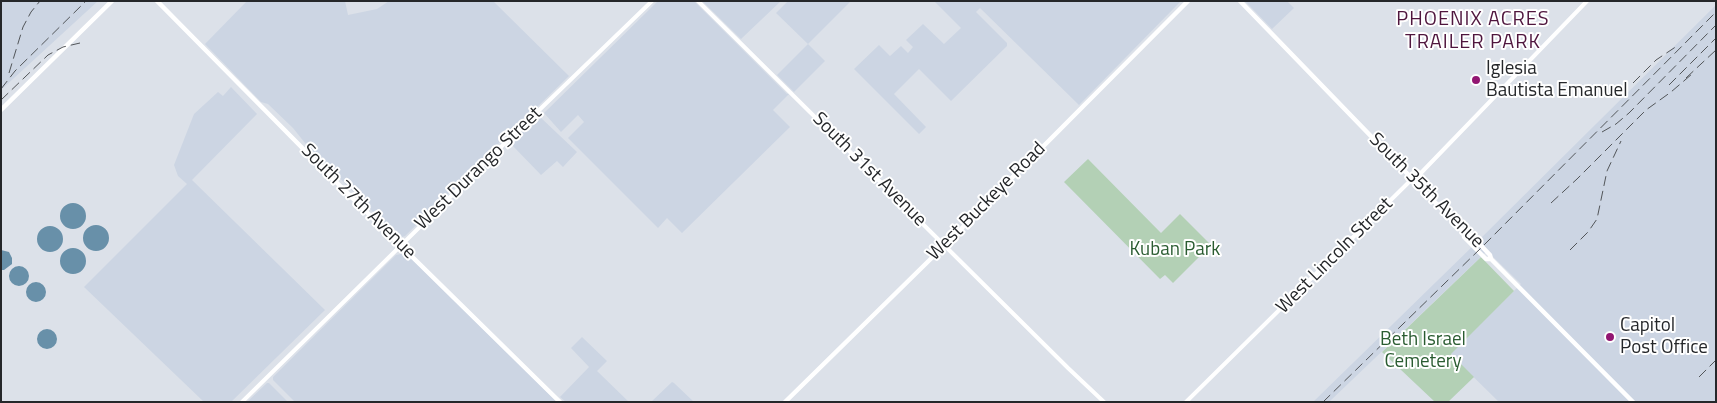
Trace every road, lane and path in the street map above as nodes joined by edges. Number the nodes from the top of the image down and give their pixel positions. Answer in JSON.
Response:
{"nodes":[{"id":1,"x":112,"y":1,"type":"edge"},
{"id":2,"x":157,"y":1,"type":"edge"},
{"id":3,"x":652,"y":1,"type":"edge"},
{"id":4,"x":698,"y":1,"type":"edge"},
{"id":5,"x":1188,"y":1,"type":"edge"},
{"id":6,"x":1240,"y":1,"type":"edge"},
{"id":7,"x":1586,"y":1,"type":"edge"},
{"id":8,"x":1,"y":110,"type":"edge"},
{"id":9,"x":1413,"y":180,"type":"junction"},
{"id":10,"x":944,"y":245,"type":"junction"},
{"id":11,"x":402,"y":246,"type":"junction"},
{"id":12,"x":242,"y":402,"type":"edge"},
{"id":13,"x":560,"y":402,"type":"edge"},
{"id":14,"x":785,"y":402,"type":"edge"},
{"id":15,"x":1104,"y":402,"type":"edge"},
{"id":16,"x":1186,"y":402,"type":"edge"},
{"id":17,"x":1633,"y":402,"type":"edge"}],
"edges":[{"from":1,"to":8,"type":"main road"},
{"from":2,"to":11,"type":"main road","name":"South 27th Avenue"},
{"from":3,"to":11,"type":"street","name":"West Durango Street"},
{"from":4,"to":10,"type":"street","name":"South 31st Avenue"},
{"from":5,"to":10,"type":"main road","name":"West Buckeye Road"},
{"from":6,"to":9,"type":"main road","name":"South 35th Avenue"},
{"from":7,"to":9,"type":"street","name":"West Lincoln Street"},
{"from":9,"to":16,"type":"street","name":"West Lincoln Street"},
{"from":9,"to":17,"type":"main road","name":"South 35th Avenue"},
{"from":10,"to":14,"type":"main road","name":"West Buckeye Road"},
{"from":10,"to":15,"type":"street","name":"South 31st Avenue"},
{"from":11,"to":12,"type":"street","name":"West Durango Street"},
{"from":11,"to":13,"type":"main road","name":"South 27th Avenue"}]}
